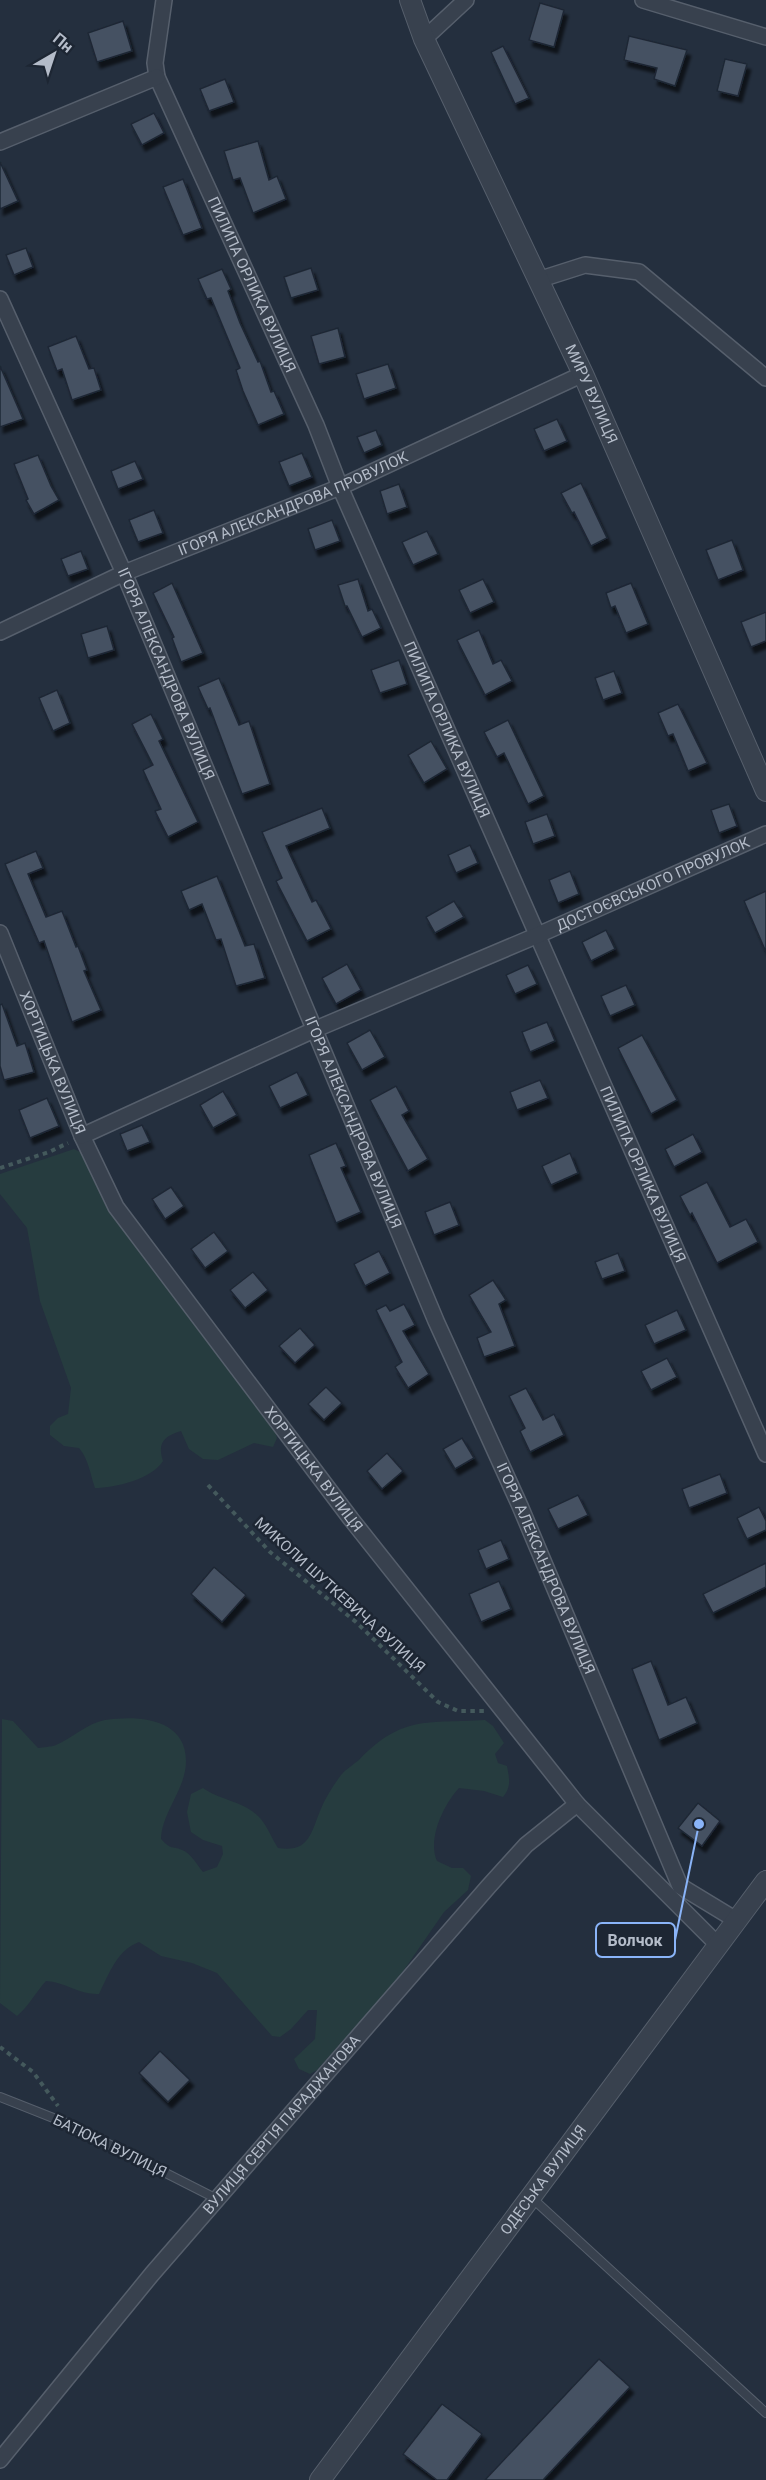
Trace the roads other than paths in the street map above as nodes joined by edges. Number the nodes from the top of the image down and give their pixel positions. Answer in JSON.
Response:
{"nodes":[{"id":1,"x":165,"y":0,"type":"edge"},
{"id":2,"x":410,"y":0,"type":"edge"},
{"id":3,"x":466,"y":0,"type":"edge"},
{"id":4,"x":643,"y":0,"type":"edge"},
{"id":5,"x":766,"y":37,"type":"edge"},
{"id":6,"x":424,"y":39,"type":"junction"},
{"id":7,"x":157,"y":77,"type":"junction"},
{"id":8,"x":0,"y":142,"type":"edge"},
{"id":9,"x":538,"y":280,"type":"junction"},
{"id":10,"x":0,"y":299,"type":"edge"},
{"id":11,"x":583,"y":374,"type":"junction"},
{"id":12,"x":766,"y":378,"type":"edge"},
{"id":13,"x":340,"y":487,"type":"junction"},
{"id":14,"x":124,"y":573,"type":"junction"},
{"id":15,"x":0,"y":632,"type":"edge"},
{"id":16,"x":766,"y":791,"type":"edge"},
{"id":17,"x":766,"y":834,"type":"edge"},
{"id":18,"x":0,"y":933,"type":"edge"},
{"id":19,"x":538,"y":935,"type":"junction"},
{"id":20,"x":316,"y":1029,"type":"junction"},
{"id":21,"x":82,"y":1136,"type":"junction"},
{"id":22,"x":766,"y":1454,"type":"edge"},
{"id":23,"x":577,"y":1804,"type":"junction"},
{"id":24,"x":766,"y":1881,"type":"edge"},
{"id":25,"x":736,"y":1920,"type":"junction"},
{"id":26,"x":717,"y":1944,"type":"junction"},
{"id":27,"x":0,"y":2097,"type":"edge"},
{"id":28,"x":531,"y":2197,"type":"junction"},
{"id":29,"x":217,"y":2199,"type":"junction"},
{"id":30,"x":766,"y":2413,"type":"edge"},
{"id":31,"x":0,"y":2460,"type":"edge"},
{"id":32,"x":320,"y":2480,"type":"edge"}],
"edges":[{"from":1,"to":7,"type":"street","name":"ПИЛИПА ОРЛИКА ВУЛИЦЯ"},
{"from":2,"to":6,"type":"street","name":"МИРУ ВУЛИЦЯ"},
{"from":3,"to":6,"type":"street"},
{"from":4,"to":5,"type":"street"},
{"from":6,"to":9,"type":"street","name":"МИРУ ВУЛИЦЯ"},
{"from":7,"to":8,"type":"street"},
{"from":7,"to":13,"type":"street","name":"ПИЛИПА ОРЛИКА ВУЛИЦЯ"},
{"from":9,"to":11,"type":"street","name":"МИРУ ВУЛИЦЯ"},
{"from":9,"to":12,"type":"street"},
{"from":10,"to":14,"type":"street","name":"ІГОРЯ АЛЕКСАНДРОВА ВУЛИЦЯ"},
{"from":11,"to":13,"type":"street","name":"ІГОРЯ АЛЕКСАНДРОВА ПРОВУЛОК"},
{"from":11,"to":16,"type":"street","name":"МИРУ ВУЛИЦЯ"},
{"from":13,"to":14,"type":"street","name":"ІГОРЯ АЛЕКСАНДРОВА ПРОВУЛОК"},
{"from":13,"to":19,"type":"street","name":"ПИЛИПА ОРЛИКА ВУЛИЦЯ"},
{"from":14,"to":15,"type":"street","name":"ІГОРЯ АЛЕКСАНДРОВА ПРОВУЛОК"},
{"from":14,"to":20,"type":"street","name":"ІГОРЯ АЛЕКСАНДРОВА ВУЛИЦЯ"},
{"from":17,"to":19,"type":"street","name":"ДОСТОЄВСЬКОГО ПРОВУЛОК"},
{"from":18,"to":21,"type":"street","name":"ХОРТИЦЬКА ВУЛИЦЯ"},
{"from":19,"to":20,"type":"street","name":"ДОСТОЄВСЬКОГО ПРОВУЛОК"},
{"from":19,"to":22,"type":"street","name":"ПИЛИПА ОРЛИКА ВУЛИЦЯ"},
{"from":20,"to":21,"type":"street","name":"ДОСТОЄВСЬКОГО ПРОВУЛОК"},
{"from":20,"to":25,"type":"street","name":"ІГОРЯ АЛЕКСАНДРОВА ВУЛИЦЯ"},
{"from":21,"to":23,"type":"street","name":"ХОРТИЦЬКА ВУЛИЦЯ"},
{"from":23,"to":26,"type":"street","name":"ХОРТИЦЬКА ВУЛИЦЯ"},
{"from":23,"to":29,"type":"street","name":"ВУЛИЦЯ СЕРГІЯ ПАРАДЖАНОВА"},
{"from":24,"to":25,"type":"street","name":"ОДЕСЬКА ВУЛИЦЯ"},
{"from":25,"to":26,"type":"street","name":"ОДЕСЬКА ВУЛИЦЯ"},
{"from":26,"to":28,"type":"street","name":"ОДЕСЬКА ВУЛИЦЯ"},
{"from":27,"to":29,"type":"lane","name":"БАТЮКА ВУЛИЦЯ"},
{"from":28,"to":30,"type":"lane"},
{"from":28,"to":32,"type":"street","name":"ОДЕСЬКА ВУЛИЦЯ"},
{"from":29,"to":31,"type":"street","name":"ВУЛИЦЯ СЕРГІЯ ПАРАДЖАНОВА"}]}
